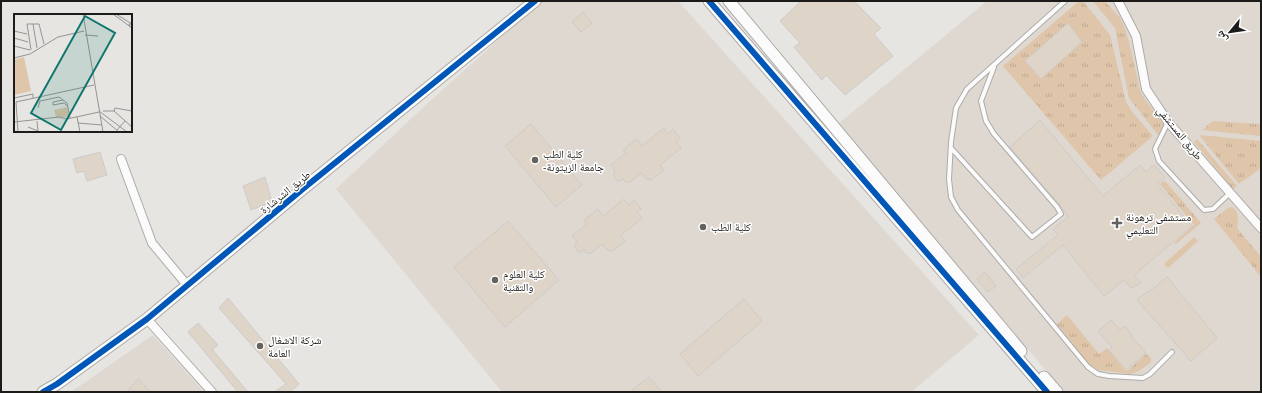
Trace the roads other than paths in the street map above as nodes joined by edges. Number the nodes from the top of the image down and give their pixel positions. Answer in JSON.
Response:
{"nodes":[{"id":1,"x":535,"y":1,"type":"edge"},
{"id":2,"x":709,"y":1,"type":"edge"},
{"id":3,"x":729,"y":1,"type":"edge"},
{"id":4,"x":1065,"y":1,"type":"edge"},
{"id":5,"x":1118,"y":1,"type":"edge"},
{"id":6,"x":994,"y":66,"type":"junction"},
{"id":7,"x":1168,"y":122,"type":"junction"},
{"id":8,"x":951,"y":148,"type":"junction"},
{"id":9,"x":121,"y":159,"type":"dead end"},
{"id":10,"x":1230,"y":193,"type":"junction"},
{"id":11,"x":1261,"y":228,"type":"edge"},
{"id":12,"x":187,"y":286,"type":"junction"},
{"id":13,"x":147,"y":319,"type":"junction"},
{"id":14,"x":1172,"y":352,"type":"dead end"},
{"id":15,"x":43,"y":392,"type":"edge"},
{"id":16,"x":212,"y":392,"type":"edge"},
{"id":17,"x":1047,"y":392,"type":"edge"},
{"id":18,"x":1056,"y":392,"type":"edge"}],
"edges":[{"from":1,"to":12,"type":"street","name":"طريق الشرشارة"},
{"from":2,"to":17,"type":"street"},
{"from":3,"to":18,"type":"street"},
{"from":4,"to":6,"type":"lane"},
{"from":5,"to":7,"type":"street","name":"طريق المستشفي"},
{"from":6,"to":8,"type":"lane"},
{"from":6,"to":8,"type":"lane"},
{"from":7,"to":10,"type":"street","name":"طريق المستشفي"},
{"from":7,"to":10,"type":"lane"},
{"from":8,"to":14,"type":"lane"},
{"from":9,"to":12,"type":"street"},
{"from":10,"to":11,"type":"street","name":"طريق المستشفي"},
{"from":12,"to":13,"type":"street","name":"طريق الشرشارة"},
{"from":13,"to":15,"type":"street","name":"طريق الشرشارة"},
{"from":13,"to":16,"type":"street"}]}
